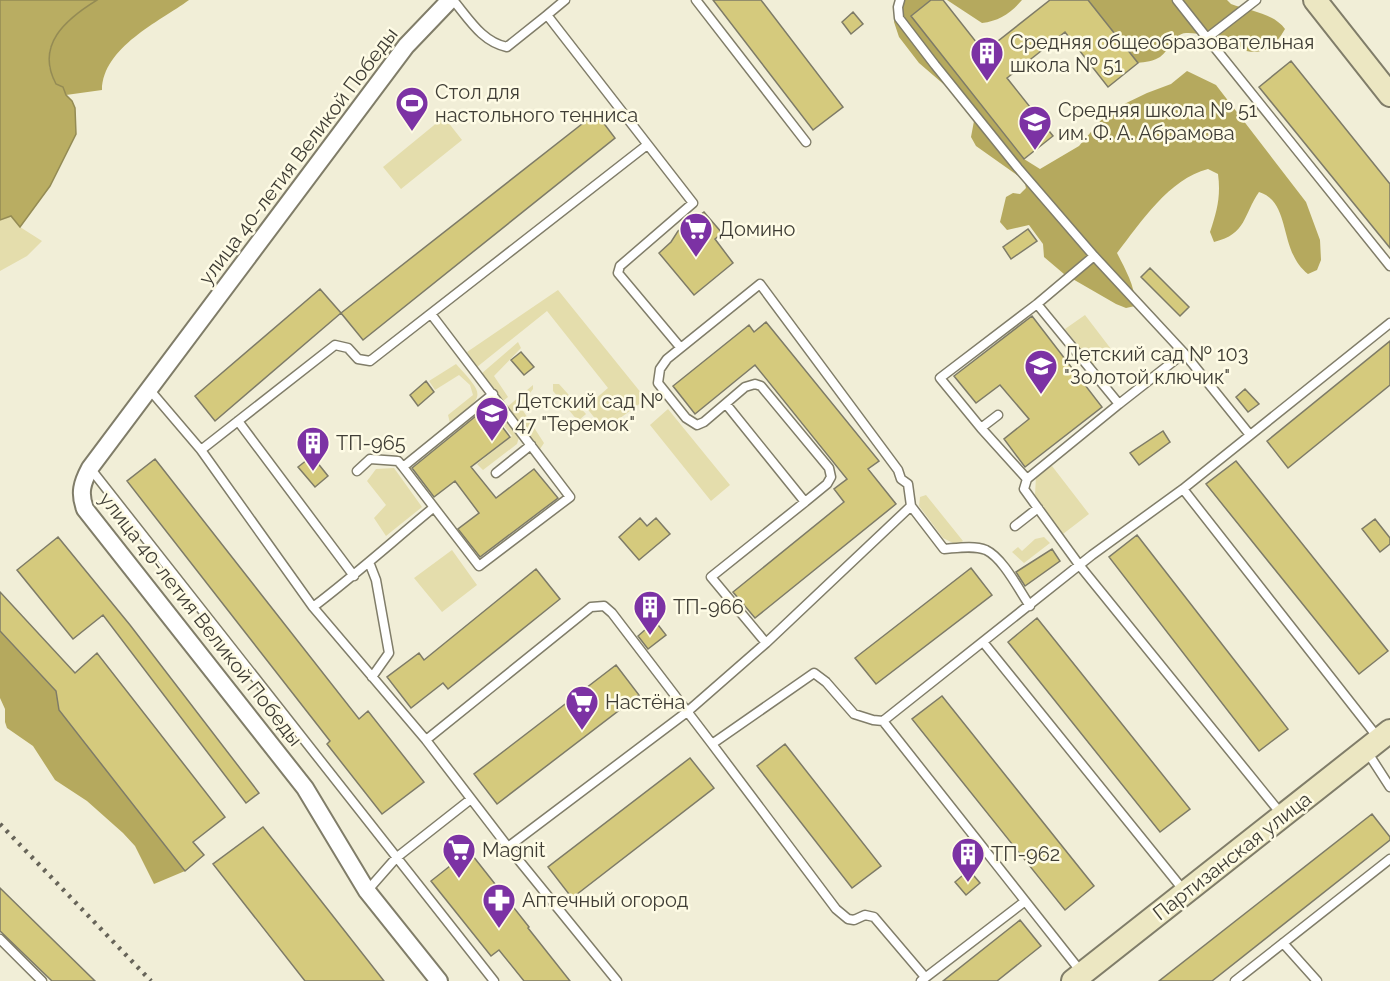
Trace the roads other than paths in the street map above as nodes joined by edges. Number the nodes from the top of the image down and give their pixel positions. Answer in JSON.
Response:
{"nodes":[{"id":1,"x":451,"y":0,"type":"edge"},
{"id":2,"x":565,"y":0,"type":"edge"},
{"id":3,"x":696,"y":0,"type":"edge"},
{"id":4,"x":900,"y":0,"type":"edge"},
{"id":5,"x":1177,"y":0,"type":"edge"},
{"id":6,"x":1256,"y":0,"type":"edge"},
{"id":7,"x":1315,"y":0,"type":"edge"},
{"id":8,"x":547,"y":15,"type":"junction"},
{"id":9,"x":1207,"y":38,"type":"junction"},
{"id":10,"x":1390,"y":95,"type":"edge"},
{"id":11,"x":806,"y":142,"type":"dead end"},
{"id":12,"x":647,"y":145,"type":"junction"},
{"id":13,"x":1094,"y":256,"type":"junction"},
{"id":14,"x":1390,"y":266,"type":"edge"},
{"id":15,"x":1037,"y":304,"type":"junction"},
{"id":16,"x":430,"y":314,"type":"junction"},
{"id":17,"x":1390,"y":323,"type":"edge"},
{"id":18,"x":680,"y":347,"type":"junction"},
{"id":19,"x":1184,"y":353,"type":"junction"},
{"id":20,"x":149,"y":388,"type":"junction"},
{"id":21,"x":493,"y":394,"type":"junction"},
{"id":22,"x":726,"y":404,"type":"junction"},
{"id":23,"x":1119,"y":404,"type":"junction"},
{"id":24,"x":998,"y":415,"type":"dead end"},
{"id":25,"x":238,"y":421,"type":"junction"},
{"id":26,"x":981,"y":428,"type":"junction"},
{"id":27,"x":1250,"y":435,"type":"junction"},
{"id":28,"x":531,"y":445,"type":"junction"},
{"id":29,"x":201,"y":450,"type":"junction"},
{"id":30,"x":403,"y":467,"type":"junction"},
{"id":31,"x":90,"y":468,"type":"junction"},
{"id":32,"x":357,"y":471,"type":"dead end"},
{"id":33,"x":495,"y":473,"type":"dead end"},
{"id":34,"x":1027,"y":479,"type":"junction"},
{"id":35,"x":1183,"y":489,"type":"junction"},
{"id":36,"x":805,"y":502,"type":"junction"},
{"id":37,"x":911,"y":506,"type":"junction"},
{"id":38,"x":433,"y":508,"type":"junction"},
{"id":39,"x":1038,"y":508,"type":"junction"},
{"id":40,"x":1015,"y":526,"type":"dead end"},
{"id":41,"x":369,"y":562,"type":"junction"},
{"id":42,"x":1080,"y":566,"type":"junction"},
{"id":43,"x":354,"y":576,"type":"junction"},
{"id":44,"x":1030,"y":606,"type":"junction"},
{"id":45,"x":313,"y":607,"type":"junction"},
{"id":46,"x":983,"y":642,"type":"junction"},
{"id":47,"x":766,"y":643,"type":"junction"},
{"id":48,"x":372,"y":677,"type":"junction"},
{"id":49,"x":687,"y":712,"type":"junction"},
{"id":50,"x":883,"y":720,"type":"junction"},
{"id":51,"x":426,"y":740,"type":"junction"},
{"id":52,"x":1378,"y":740,"type":"edge"},
{"id":53,"x":712,"y":744,"type":"junction"},
{"id":54,"x":1390,"y":787,"type":"edge"},
{"id":55,"x":471,"y":799,"type":"junction"},
{"id":56,"x":1283,"y":816,"type":"junction"},
{"id":57,"x":508,"y":847,"type":"junction"},
{"id":58,"x":396,"y":858,"type":"junction"},
{"id":59,"x":1390,"y":859,"type":"edge"},
{"id":60,"x":366,"y":891,"type":"junction"},
{"id":61,"x":1185,"y":893,"type":"junction"},
{"id":62,"x":1024,"y":902,"type":"junction"},
{"id":63,"x":0,"y":939,"type":"edge"},
{"id":64,"x":1283,"y":943,"type":"junction"},
{"id":65,"x":1078,"y":977,"type":"edge"},
{"id":66,"x":923,"y":979,"type":"edge"},
{"id":67,"x":42,"y":981,"type":"edge"},
{"id":68,"x":439,"y":981,"type":"edge"},
{"id":69,"x":494,"y":981,"type":"edge"},
{"id":70,"x":617,"y":981,"type":"edge"},
{"id":71,"x":1235,"y":981,"type":"edge"},
{"id":72,"x":1317,"y":981,"type":"edge"}],
"edges":[{"from":1,"to":8,"type":"lane"},
{"from":1,"to":20,"type":"street","name":"улица 40-летия Великой Победы"},
{"from":2,"to":8,"type":"lane"},
{"from":3,"to":11,"type":"lane"},
{"from":4,"to":13,"type":"lane"},
{"from":5,"to":9,"type":"lane"},
{"from":6,"to":9,"type":"lane"},
{"from":7,"to":10,"type":"street"},
{"from":8,"to":12,"type":"lane"},
{"from":9,"to":14,"type":"lane"},
{"from":12,"to":16,"type":"lane"},
{"from":12,"to":18,"type":"lane"},
{"from":13,"to":15,"type":"lane"},
{"from":13,"to":19,"type":"lane"},
{"from":15,"to":23,"type":"lane"},
{"from":15,"to":26,"type":"lane"},
{"from":16,"to":21,"type":"lane"},
{"from":16,"to":25,"type":"lane"},
{"from":17,"to":27,"type":"lane"},
{"from":18,"to":22,"type":"lane"},
{"from":18,"to":37,"type":"lane"},
{"from":19,"to":23,"type":"lane"},
{"from":19,"to":27,"type":"lane"},
{"from":20,"to":29,"type":"lane"},
{"from":20,"to":31,"type":"street","name":"улица 40-летия Великой Победы"},
{"from":21,"to":28,"type":"lane"},
{"from":21,"to":30,"type":"lane"},
{"from":22,"to":36,"type":"lane"},
{"from":22,"to":36,"type":"lane"},
{"from":23,"to":34,"type":"lane"},
{"from":24,"to":26,"type":"lane"},
{"from":25,"to":29,"type":"lane"},
{"from":25,"to":43,"type":"lane"},
{"from":26,"to":34,"type":"lane"},
{"from":27,"to":35,"type":"lane"},
{"from":28,"to":33,"type":"lane"},
{"from":28,"to":38,"type":"lane"},
{"from":29,"to":45,"type":"lane"},
{"from":30,"to":32,"type":"lane"},
{"from":30,"to":38,"type":"lane"},
{"from":31,"to":58,"type":"lane"},
{"from":31,"to":60,"type":"street","name":"улица 40-летия Великой Победы"},
{"from":34,"to":39,"type":"lane"},
{"from":35,"to":42,"type":"lane"},
{"from":35,"to":52,"type":"lane"},
{"from":36,"to":47,"type":"lane"},
{"from":37,"to":44,"type":"lane"},
{"from":37,"to":47,"type":"lane"},
{"from":38,"to":41,"type":"lane"},
{"from":39,"to":40,"type":"lane"},
{"from":39,"to":42,"type":"lane"},
{"from":41,"to":43,"type":"lane"},
{"from":41,"to":48,"type":"lane"},
{"from":42,"to":44,"type":"lane"},
{"from":42,"to":56,"type":"lane"},
{"from":43,"to":45,"type":"lane"},
{"from":44,"to":46,"type":"lane"},
{"from":45,"to":48,"type":"lane"},
{"from":46,"to":50,"type":"lane"},
{"from":46,"to":61,"type":"lane"},
{"from":47,"to":49,"type":"lane"},
{"from":48,"to":51,"type":"lane"},
{"from":49,"to":51,"type":"lane"},
{"from":49,"to":53,"type":"lane"},
{"from":49,"to":57,"type":"lane"},
{"from":50,"to":53,"type":"lane"},
{"from":50,"to":62,"type":"lane"},
{"from":51,"to":55,"type":"lane"},
{"from":52,"to":54,"type":"lane"},
{"from":52,"to":56,"type":"street","name":"Партизанская улица"},
{"from":53,"to":66,"type":"lane"},
{"from":55,"to":57,"type":"lane"},
{"from":55,"to":58,"type":"lane"},
{"from":56,"to":61,"type":"street","name":"Партизанская улица"},
{"from":57,"to":70,"type":"lane"},
{"from":58,"to":60,"type":"lane"},
{"from":58,"to":69,"type":"lane"},
{"from":59,"to":64,"type":"lane"},
{"from":60,"to":68,"type":"street","name":"улица 40-летия Великой Победы"},
{"from":61,"to":65,"type":"street","name":"Партизанская улица"},
{"from":62,"to":65,"type":"lane"},
{"from":62,"to":66,"type":"lane"},
{"from":63,"to":67,"type":"lane"},
{"from":64,"to":71,"type":"lane"},
{"from":64,"to":72,"type":"lane"}]}
